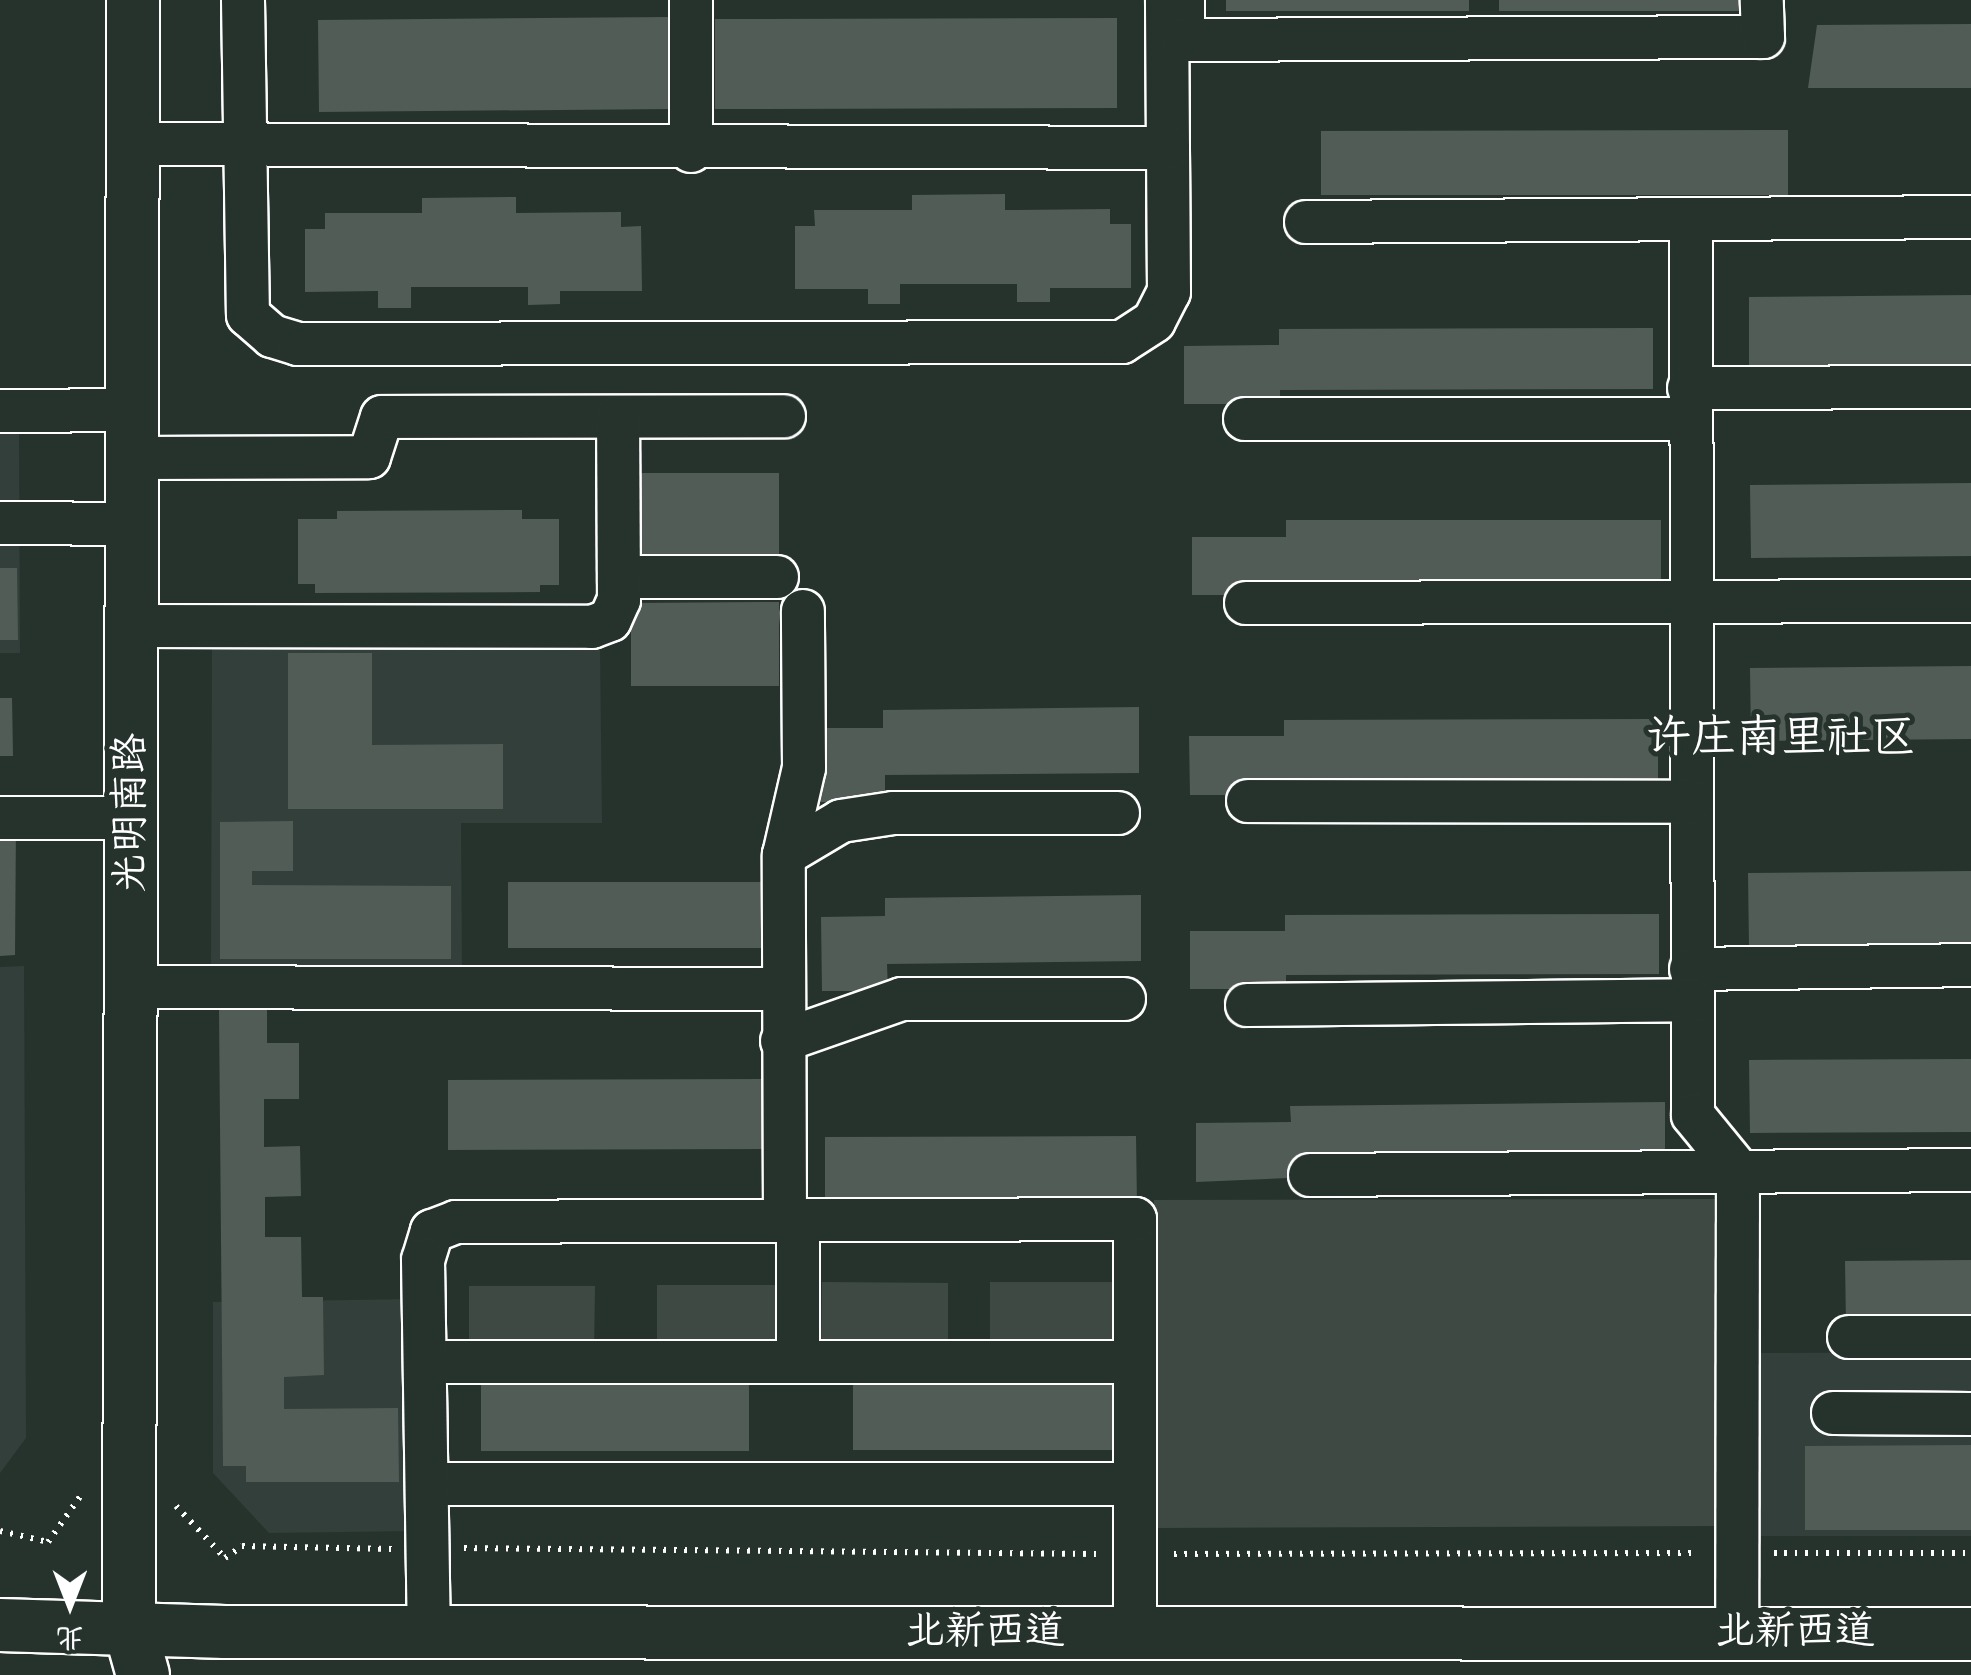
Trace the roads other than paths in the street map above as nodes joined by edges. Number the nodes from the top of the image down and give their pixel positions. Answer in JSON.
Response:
{"nodes":[{"id":1,"x":134,"y":0,"type":"edge"},
{"id":2,"x":243,"y":0,"type":"edge"},
{"id":3,"x":691,"y":0,"type":"edge"},
{"id":4,"x":1166,"y":0,"type":"edge"},
{"id":5,"x":1183,"y":0,"type":"edge"},
{"id":6,"x":1762,"y":0,"type":"edge"},
{"id":7,"x":1485,"y":19,"type":"edge"},
{"id":8,"x":134,"y":144,"type":"junction"},
{"id":9,"x":244,"y":146,"type":"junction"},
{"id":10,"x":1168,"y":148,"type":"junction"},
{"id":11,"x":691,"y":151,"type":"junction"},
{"id":12,"x":1971,"y":217,"type":"edge"},
{"id":13,"x":1692,"y":218,"type":"junction"},
{"id":14,"x":1306,"y":222,"type":"dead end"},
{"id":15,"x":1971,"y":387,"type":"edge"},
{"id":16,"x":1690,"y":403,"type":"junction"},
{"id":17,"x":0,"y":411,"type":"edge"},
{"id":18,"x":618,"y":416,"type":"junction"},
{"id":19,"x":784,"y":416,"type":"dead end"},
{"id":20,"x":1245,"y":418,"type":"dead end"},
{"id":21,"x":135,"y":434,"type":"junction"},
{"id":22,"x":0,"y":524,"type":"edge"},
{"id":23,"x":134,"y":524,"type":"junction"},
{"id":24,"x":619,"y":577,"type":"junction"},
{"id":25,"x":777,"y":577,"type":"dead end"},
{"id":26,"x":1691,"y":601,"type":"junction"},
{"id":27,"x":1971,"y":601,"type":"edge"},
{"id":28,"x":1246,"y":603,"type":"dead end"},
{"id":29,"x":803,"y":611,"type":"dead end"},
{"id":30,"x":134,"y":626,"type":"junction"},
{"id":31,"x":1248,"y":801,"type":"dead end"},
{"id":32,"x":1692,"y":802,"type":"junction"},
{"id":33,"x":1118,"y":814,"type":"dead end"},
{"id":34,"x":0,"y":818,"type":"edge"},
{"id":35,"x":133,"y":818,"type":"junction"},
{"id":36,"x":784,"y":855,"type":"junction"},
{"id":37,"x":1971,"y":965,"type":"edge"},
{"id":38,"x":1691,"y":984,"type":"junction"},
{"id":39,"x":132,"y":987,"type":"junction"},
{"id":40,"x":784,"y":989,"type":"junction"},
{"id":41,"x":1124,"y":999,"type":"dead end"},
{"id":42,"x":1247,"y":1005,"type":"dead end"},
{"id":43,"x":782,"y":1040,"type":"junction"},
{"id":44,"x":1738,"y":1170,"type":"junction"},
{"id":45,"x":1971,"y":1170,"type":"edge"},
{"id":46,"x":1310,"y":1175,"type":"dead end"},
{"id":47,"x":792,"y":1221,"type":"junction"},
{"id":48,"x":1848,"y":1337,"type":"dead end"},
{"id":49,"x":1971,"y":1337,"type":"edge"},
{"id":50,"x":425,"y":1362,"type":"junction"},
{"id":51,"x":798,"y":1362,"type":"junction"},
{"id":52,"x":1135,"y":1362,"type":"junction"},
{"id":53,"x":1833,"y":1414,"type":"dead end"},
{"id":54,"x":1971,"y":1414,"type":"edge"},
{"id":55,"x":427,"y":1484,"type":"junction"},
{"id":56,"x":1135,"y":1484,"type":"junction"},
{"id":57,"x":0,"y":1625,"type":"edge"},
{"id":58,"x":130,"y":1625,"type":"junction"},
{"id":59,"x":429,"y":1633,"type":"junction"},
{"id":60,"x":1135,"y":1634,"type":"junction"},
{"id":61,"x":1971,"y":1634,"type":"edge"},
{"id":62,"x":1737,"y":1635,"type":"junction"},
{"id":63,"x":109,"y":1675,"type":"edge"},
{"id":64,"x":144,"y":1675,"type":"edge"}],
"edges":[{"from":1,"to":8,"type":"main road","name":"光明南路"},
{"from":2,"to":9,"type":"street"},
{"from":3,"to":11,"type":"street"},
{"from":4,"to":10,"type":"street"},
{"from":5,"to":7,"type":"street"},
{"from":6,"to":7,"type":"street"},
{"from":8,"to":9,"type":"street"},
{"from":8,"to":21,"type":"main road","name":"光明南路"},
{"from":9,"to":10,"type":"street"},
{"from":9,"to":11,"type":"street"},
{"from":10,"to":11,"type":"street"},
{"from":12,"to":13,"type":"street"},
{"from":13,"to":14,"type":"street"},
{"from":13,"to":16,"type":"street"},
{"from":15,"to":16,"type":"street"},
{"from":16,"to":20,"type":"street"},
{"from":16,"to":26,"type":"street"},
{"from":17,"to":21,"type":"street"},
{"from":18,"to":19,"type":"street"},
{"from":18,"to":21,"type":"street"},
{"from":18,"to":24,"type":"street"},
{"from":21,"to":23,"type":"main road","name":"光明南路"},
{"from":22,"to":23,"type":"street"},
{"from":23,"to":30,"type":"main road","name":"光明南路"},
{"from":24,"to":25,"type":"street"},
{"from":24,"to":30,"type":"street"},
{"from":26,"to":27,"type":"street"},
{"from":26,"to":28,"type":"street"},
{"from":26,"to":32,"type":"street"},
{"from":29,"to":36,"type":"street"},
{"from":30,"to":35,"type":"main road","name":"光明南路"},
{"from":31,"to":32,"type":"street"},
{"from":32,"to":38,"type":"street"},
{"from":33,"to":36,"type":"street"},
{"from":34,"to":35,"type":"street"},
{"from":35,"to":39,"type":"main road","name":"光明南路"},
{"from":36,"to":40,"type":"street"},
{"from":37,"to":38,"type":"street"},
{"from":38,"to":42,"type":"street"},
{"from":38,"to":44,"type":"street"},
{"from":39,"to":40,"type":"street"},
{"from":39,"to":58,"type":"main road","name":"光明南路"},
{"from":40,"to":43,"type":"street"},
{"from":41,"to":43,"type":"street"},
{"from":43,"to":47,"type":"street"},
{"from":44,"to":45,"type":"street"},
{"from":44,"to":46,"type":"street"},
{"from":44,"to":62,"type":"street"},
{"from":47,"to":50,"type":"street"},
{"from":47,"to":51,"type":"street"},
{"from":47,"to":52,"type":"street"},
{"from":48,"to":49,"type":"street"},
{"from":50,"to":51,"type":"street"},
{"from":50,"to":55,"type":"street"},
{"from":51,"to":52,"type":"street"},
{"from":52,"to":56,"type":"street"},
{"from":53,"to":54,"type":"street"},
{"from":55,"to":56,"type":"street"},
{"from":55,"to":59,"type":"street"},
{"from":56,"to":60,"type":"street"},
{"from":57,"to":58,"type":"main road","name":"北新西道"},
{"from":58,"to":59,"type":"main road","name":"北新西道"},
{"from":58,"to":63,"type":"main road"},
{"from":58,"to":64,"type":"main road"},
{"from":59,"to":60,"type":"main road","name":"北新西道"},
{"from":60,"to":62,"type":"main road","name":"北新西道"},
{"from":61,"to":62,"type":"main road","name":"北新西道"}]}
